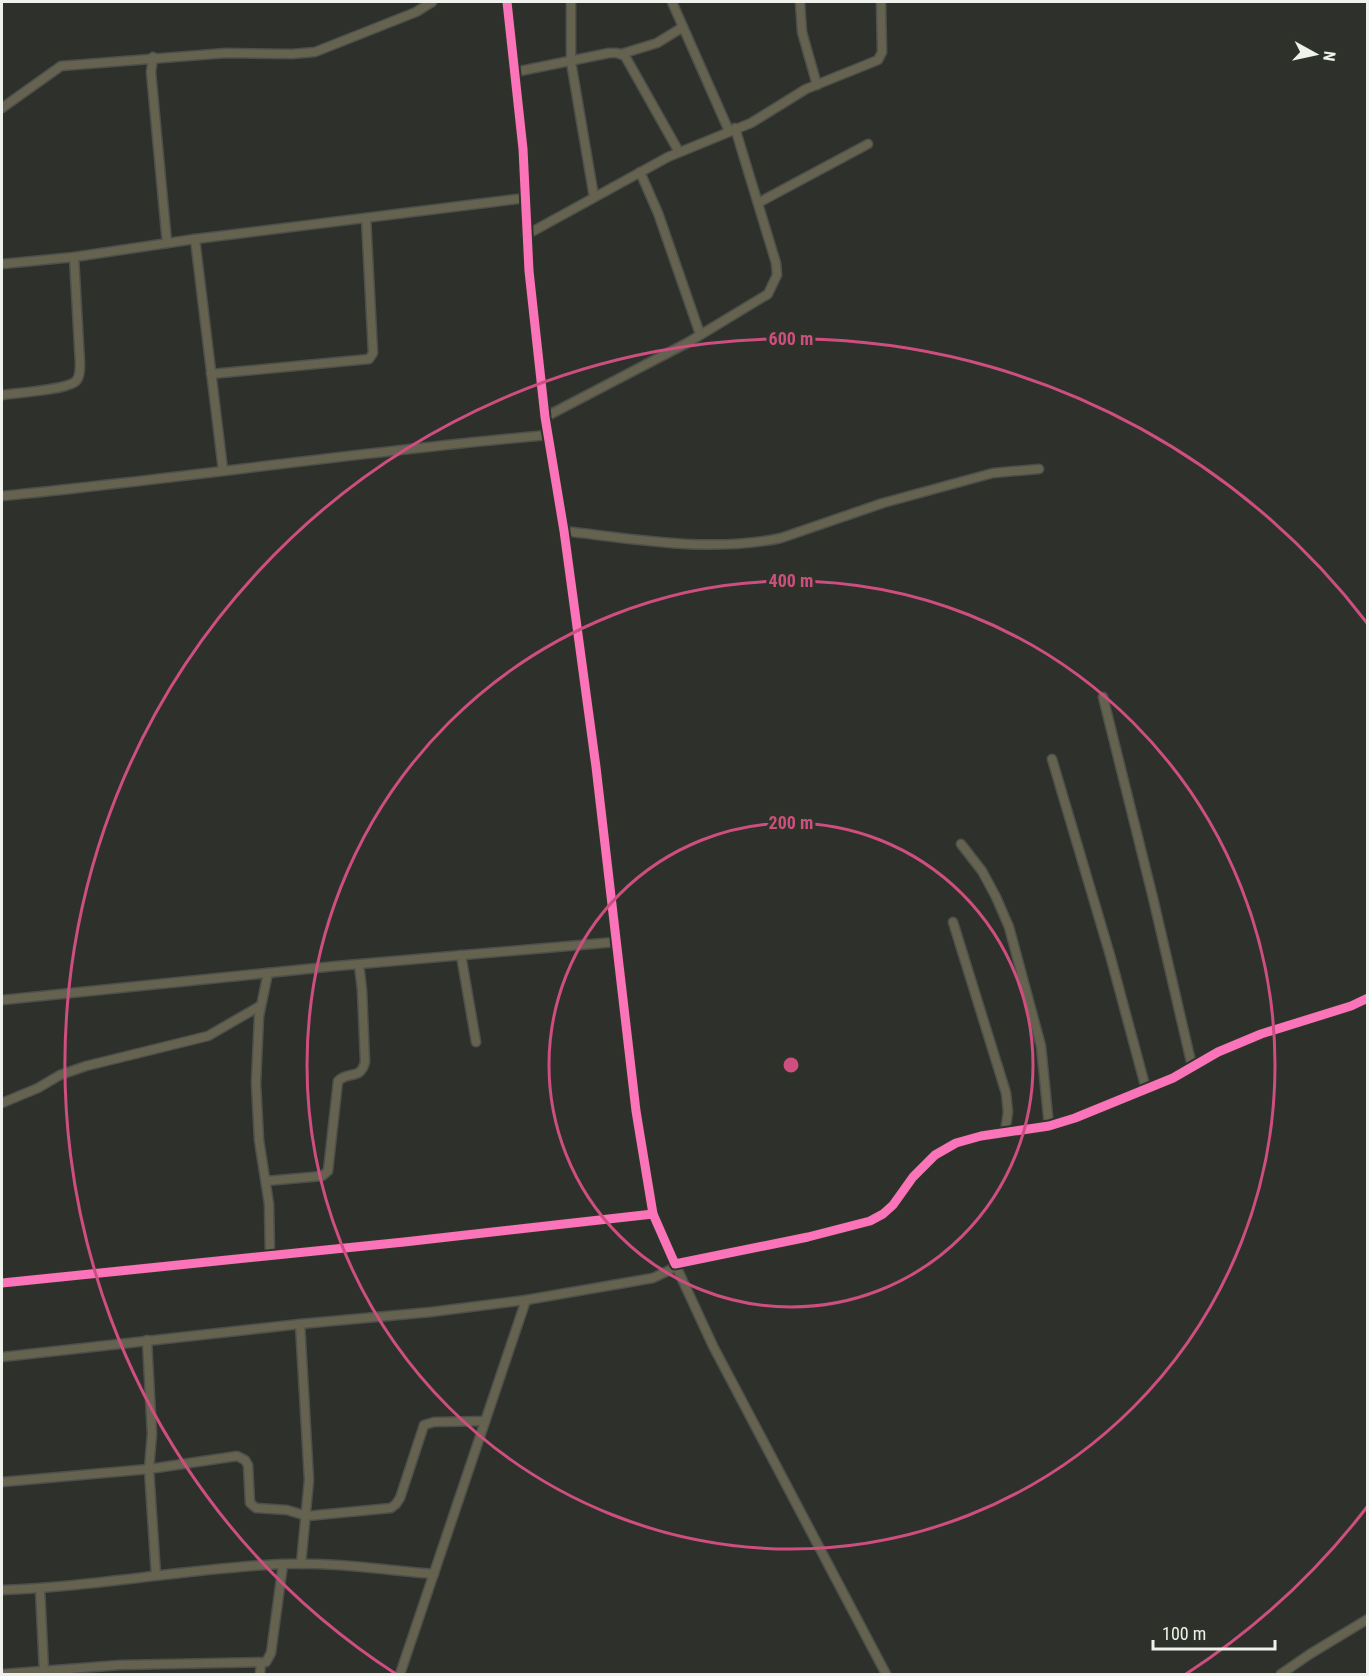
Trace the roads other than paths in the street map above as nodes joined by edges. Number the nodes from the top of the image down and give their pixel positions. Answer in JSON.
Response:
{"nodes":[{"id":1,"x":432,"y":2,"type":"edge"},
{"id":2,"x":507,"y":2,"type":"edge"},
{"id":3,"x":571,"y":2,"type":"edge"},
{"id":4,"x":672,"y":2,"type":"edge"},
{"id":5,"x":800,"y":2,"type":"edge"},
{"id":6,"x":881,"y":2,"type":"edge"},
{"id":7,"x":683,"y":27,"type":"junction"},
{"id":8,"x":621,"y":54,"type":"junction"},
{"id":9,"x":153,"y":57,"type":"junction"},
{"id":10,"x":571,"y":62,"type":"junction"},
{"id":11,"x":515,"y":72,"type":"junction"},
{"id":12,"x":817,"y":85,"type":"junction"},
{"id":13,"x":2,"y":108,"type":"edge"},
{"id":14,"x":732,"y":130,"type":"junction"},
{"id":15,"x":868,"y":144,"type":"dead end"},
{"id":16,"x":679,"y":152,"type":"junction"},
{"id":17,"x":640,"y":172,"type":"junction"},
{"id":18,"x":594,"y":197,"type":"junction"},
{"id":19,"x":525,"y":198,"type":"junction"},
{"id":20,"x":758,"y":203,"type":"junction"},
{"id":21,"x":366,"y":218,"type":"junction"},
{"id":22,"x":526,"y":235,"type":"junction"},
{"id":23,"x":195,"y":239,"type":"junction"},
{"id":24,"x":167,"y":243,"type":"junction"},
{"id":25,"x":74,"y":257,"type":"junction"},
{"id":26,"x":2,"y":264,"type":"edge"},
{"id":27,"x":700,"y":334,"type":"junction"},
{"id":28,"x":211,"y":374,"type":"junction"},
{"id":29,"x":2,"y":395,"type":"edge"},
{"id":30,"x":545,"y":417,"type":"junction"},
{"id":31,"x":548,"y":435,"type":"junction"},
{"id":32,"x":1039,"y":468,"type":"dead end"},
{"id":33,"x":223,"y":470,"type":"junction"},
{"id":34,"x":2,"y":496,"type":"edge"},
{"id":35,"x":564,"y":531,"type":"junction"},
{"id":36,"x":1103,"y":697,"type":"dead end"},
{"id":37,"x":1052,"y":759,"type":"dead end"},
{"id":38,"x":961,"y":844,"type":"dead end"},
{"id":39,"x":953,"y":922,"type":"dead end"},
{"id":40,"x":615,"y":942,"type":"junction"},
{"id":41,"x":461,"y":956,"type":"junction"},
{"id":42,"x":359,"y":964,"type":"junction"},
{"id":43,"x":268,"y":973,"type":"junction"},
{"id":44,"x":1368,"y":998,"type":"edge"},
{"id":45,"x":2,"y":999,"type":"edge"},
{"id":46,"x":260,"y":1006,"type":"junction"},
{"id":47,"x":476,"y":1042,"type":"dead end"},
{"id":48,"x":1192,"y":1066,"type":"junction"},
{"id":49,"x":1146,"y":1089,"type":"junction"},
{"id":50,"x":2,"y":1103,"type":"edge"},
{"id":51,"x":1049,"y":1126,"type":"junction"},
{"id":52,"x":1005,"y":1132,"type":"junction"},
{"id":53,"x":266,"y":1181,"type":"junction"},
{"id":54,"x":653,"y":1214,"type":"junction"},
{"id":55,"x":270,"y":1256,"type":"junction"},
{"id":56,"x":675,"y":1264,"type":"junction"},
{"id":57,"x":2,"y":1283,"type":"edge"},
{"id":58,"x":526,"y":1300,"type":"junction"},
{"id":59,"x":300,"y":1324,"type":"junction"},
{"id":60,"x":147,"y":1340,"type":"junction"},
{"id":61,"x":2,"y":1357,"type":"edge"},
{"id":62,"x":485,"y":1421,"type":"junction"},
{"id":63,"x":149,"y":1469,"type":"junction"},
{"id":64,"x":2,"y":1482,"type":"edge"},
{"id":65,"x":306,"y":1516,"type":"junction"},
{"id":66,"x":283,"y":1564,"type":"junction"},
{"id":67,"x":301,"y":1564,"type":"junction"},
{"id":68,"x":434,"y":1574,"type":"junction"},
{"id":69,"x":156,"y":1575,"type":"junction"},
{"id":70,"x":40,"y":1589,"type":"junction"},
{"id":71,"x":2,"y":1590,"type":"edge"},
{"id":72,"x":1368,"y":1618,"type":"edge"},
{"id":73,"x":261,"y":1663,"type":"junction"},
{"id":74,"x":44,"y":1671,"type":"junction"},
{"id":75,"x":3,"y":1674,"type":"edge"},
{"id":76,"x":260,"y":1674,"type":"edge"},
{"id":77,"x":400,"y":1674,"type":"edge"},
{"id":78,"x":886,"y":1674,"type":"edge"},
{"id":79,"x":1281,"y":1674,"type":"edge"}],
"edges":[{"from":1,"to":9,"type":"street"},
{"from":2,"to":11,"type":"street"},
{"from":3,"to":10,"type":"street"},
{"from":4,"to":7,"type":"street"},
{"from":5,"to":12,"type":"street"},
{"from":6,"to":12,"type":"street"},
{"from":7,"to":8,"type":"street"},
{"from":7,"to":14,"type":"street"},
{"from":8,"to":10,"type":"street"},
{"from":8,"to":16,"type":"street"},
{"from":9,"to":13,"type":"street"},
{"from":9,"to":24,"type":"street"},
{"from":10,"to":11,"type":"street"},
{"from":10,"to":18,"type":"street"},
{"from":11,"to":19,"type":"street"},
{"from":12,"to":14,"type":"street"},
{"from":14,"to":16,"type":"street"},
{"from":14,"to":20,"type":"street"},
{"from":15,"to":20,"type":"street"},
{"from":16,"to":17,"type":"street"},
{"from":17,"to":18,"type":"street"},
{"from":17,"to":27,"type":"street"},
{"from":18,"to":22,"type":"street"},
{"from":19,"to":21,"type":"street"},
{"from":19,"to":22,"type":"street"},
{"from":20,"to":27,"type":"street"},
{"from":21,"to":23,"type":"street"},
{"from":21,"to":28,"type":"street"},
{"from":22,"to":30,"type":"street"},
{"from":23,"to":24,"type":"street"},
{"from":23,"to":28,"type":"street"},
{"from":24,"to":25,"type":"street"},
{"from":25,"to":26,"type":"street"},
{"from":25,"to":29,"type":"street"},
{"from":27,"to":30,"type":"street"},
{"from":28,"to":33,"type":"street"},
{"from":30,"to":31,"type":"street"},
{"from":31,"to":33,"type":"street"},
{"from":31,"to":35,"type":"street"},
{"from":32,"to":35,"type":"street"},
{"from":33,"to":34,"type":"street"},
{"from":35,"to":40,"type":"street"},
{"from":36,"to":48,"type":"street"},
{"from":37,"to":49,"type":"street"},
{"from":38,"to":51,"type":"street"},
{"from":39,"to":52,"type":"street"},
{"from":40,"to":41,"type":"street"},
{"from":40,"to":54,"type":"street"},
{"from":41,"to":42,"type":"street"},
{"from":41,"to":47,"type":"street"},
{"from":42,"to":43,"type":"street"},
{"from":42,"to":53,"type":"street"},
{"from":43,"to":45,"type":"street"},
{"from":43,"to":46,"type":"street"},
{"from":44,"to":48,"type":"street"},
{"from":46,"to":50,"type":"street"},
{"from":46,"to":53,"type":"street"},
{"from":48,"to":49,"type":"street"},
{"from":49,"to":51,"type":"street"},
{"from":51,"to":52,"type":"street"},
{"from":52,"to":56,"type":"street"},
{"from":53,"to":55,"type":"street"},
{"from":54,"to":55,"type":"street"},
{"from":54,"to":56,"type":"street"},
{"from":55,"to":57,"type":"street"},
{"from":56,"to":58,"type":"street"},
{"from":56,"to":78,"type":"street"},
{"from":58,"to":59,"type":"street"},
{"from":58,"to":62,"type":"street"},
{"from":59,"to":60,"type":"street"},
{"from":59,"to":65,"type":"street"},
{"from":60,"to":61,"type":"street"},
{"from":60,"to":63,"type":"street"},
{"from":62,"to":65,"type":"street"},
{"from":62,"to":68,"type":"street"},
{"from":63,"to":64,"type":"street"},
{"from":63,"to":65,"type":"street"},
{"from":63,"to":69,"type":"street"},
{"from":65,"to":67,"type":"street"},
{"from":66,"to":67,"type":"street"},
{"from":66,"to":69,"type":"street"},
{"from":66,"to":73,"type":"street"},
{"from":67,"to":68,"type":"street"},
{"from":68,"to":77,"type":"street"},
{"from":69,"to":70,"type":"street"},
{"from":70,"to":71,"type":"street"},
{"from":70,"to":74,"type":"street"},
{"from":72,"to":79,"type":"street"},
{"from":73,"to":74,"type":"street"},
{"from":73,"to":76,"type":"street"},
{"from":74,"to":75,"type":"street"}]}
